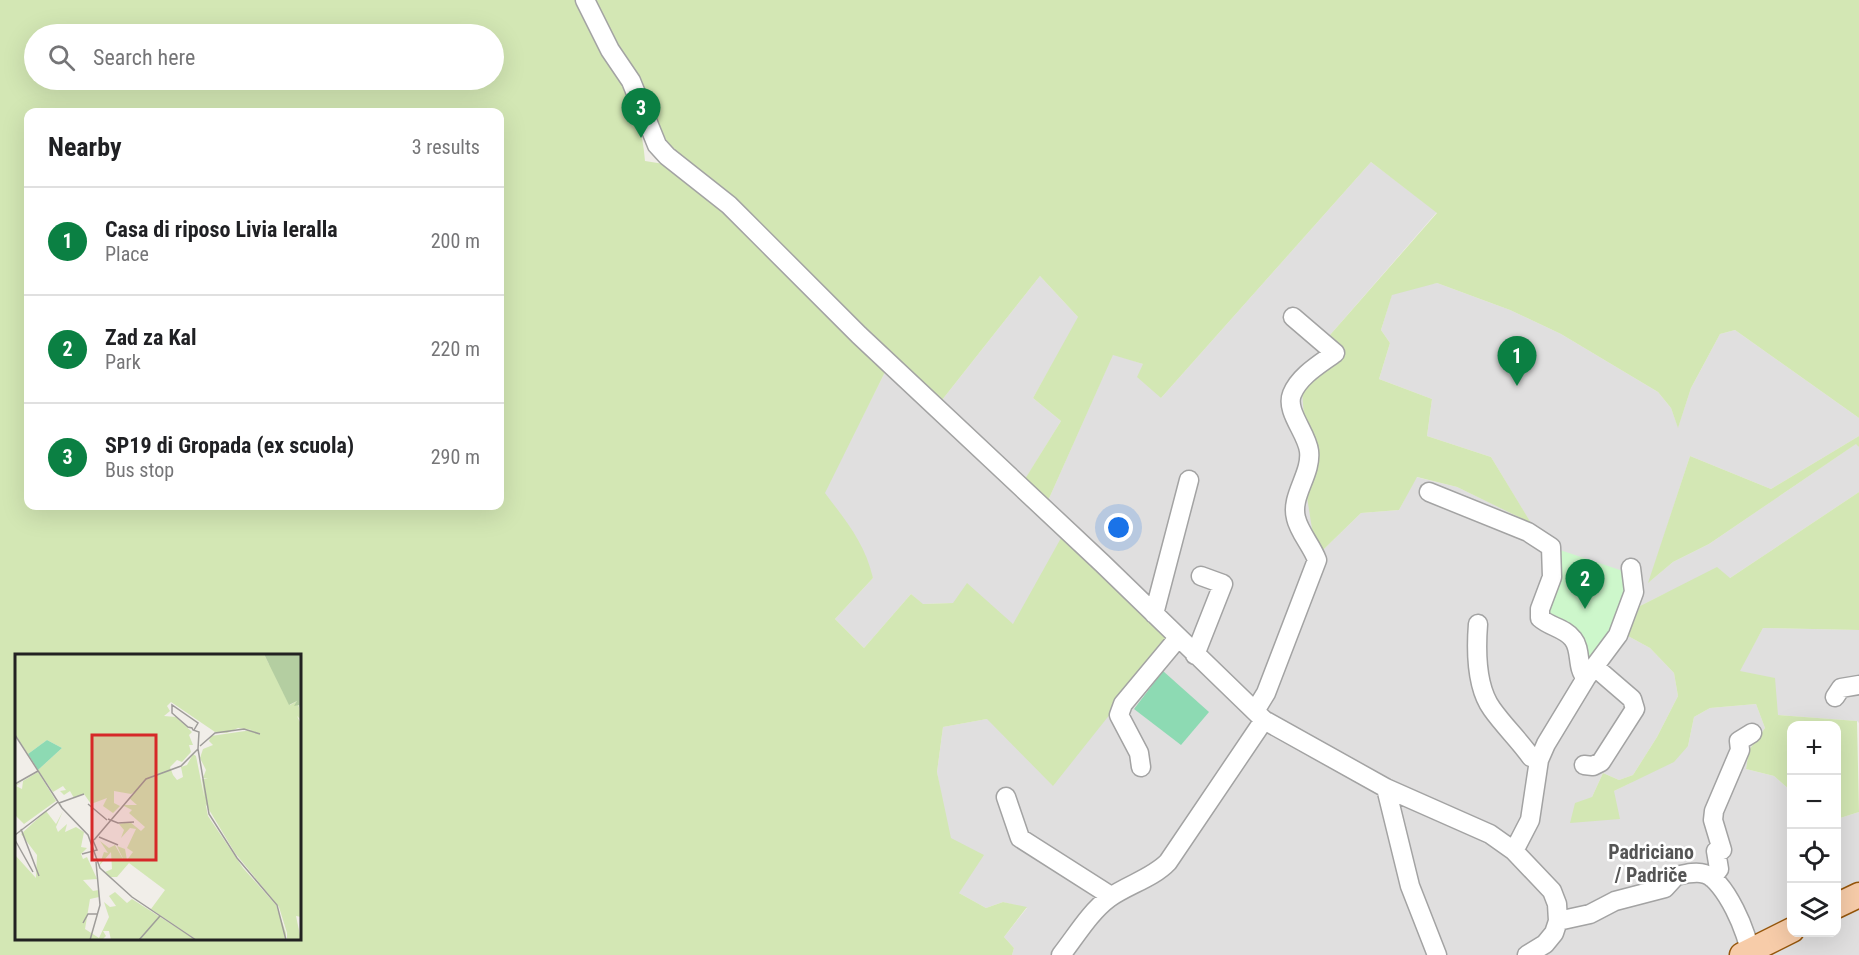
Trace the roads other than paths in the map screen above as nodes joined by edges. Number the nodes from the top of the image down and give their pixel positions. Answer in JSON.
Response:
{"nodes":[{"id":1,"x":585,"y":0,"type":"edge"},
{"id":2,"x":1293,"y":317,"type":"dead end"},
{"id":3,"x":1189,"y":480,"type":"dead end"},
{"id":4,"x":1430,"y":492,"type":"dead end"},
{"id":5,"x":1631,"y":568,"type":"dead end"},
{"id":6,"x":1201,"y":576,"type":"dead end"},
{"id":7,"x":1154,"y":614,"type":"junction"},
{"id":8,"x":1478,"y":624,"type":"dead end"},
{"id":9,"x":1178,"y":638,"type":"junction"},
{"id":10,"x":1195,"y":655,"type":"junction"},
{"id":11,"x":1591,"y":673,"type":"junction"},
{"id":12,"x":1859,"y":685,"type":"edge"},
{"id":13,"x":1835,"y":697,"type":"dead end"},
{"id":14,"x":1260,"y":716,"type":"junction"},
{"id":15,"x":1752,"y":733,"type":"dead end"},
{"id":16,"x":1539,"y":760,"type":"junction"},
{"id":17,"x":1584,"y":765,"type":"dead end"},
{"id":18,"x":1141,"y":767,"type":"dead end"},
{"id":19,"x":1386,"y":788,"type":"junction"},
{"id":20,"x":1006,"y":797,"type":"dead end"},
{"id":21,"x":1514,"y":851,"type":"junction"},
{"id":22,"x":1712,"y":878,"type":"junction"},
{"id":23,"x":1111,"y":896,"type":"junction"},
{"id":24,"x":1859,"y":896,"type":"edge"},
{"id":25,"x":1841,"y":904,"type":"edge"},
{"id":26,"x":1557,"y":921,"type":"junction"},
{"id":27,"x":1787,"y":932,"type":"edge"},
{"id":28,"x":1747,"y":954,"type":"edge"},
{"id":29,"x":1061,"y":955,"type":"edge"},
{"id":30,"x":1437,"y":955,"type":"edge"},
{"id":31,"x":1527,"y":955,"type":"edge"}],
"edges":[{"from":1,"to":7,"type":"street"},
{"from":2,"to":14,"type":"street"},
{"from":3,"to":7,"type":"street"},
{"from":4,"to":11,"type":"street"},
{"from":5,"to":11,"type":"street"},
{"from":6,"to":10,"type":"street"},
{"from":7,"to":9,"type":"street"},
{"from":8,"to":16,"type":"street"},
{"from":9,"to":10,"type":"street"},
{"from":9,"to":18,"type":"street"},
{"from":10,"to":14,"type":"street"},
{"from":11,"to":16,"type":"street"},
{"from":11,"to":17,"type":"street"},
{"from":12,"to":13,"type":"street"},
{"from":14,"to":19,"type":"street"},
{"from":14,"to":23,"type":"street"},
{"from":15,"to":22,"type":"street"},
{"from":16,"to":21,"type":"street"},
{"from":19,"to":21,"type":"street"},
{"from":19,"to":30,"type":"street"},
{"from":20,"to":23,"type":"street"},
{"from":21,"to":26,"type":"street"},
{"from":22,"to":26,"type":"street"},
{"from":22,"to":28,"type":"street"},
{"from":23,"to":29,"type":"street"},
{"from":24,"to":25,"type":"main road"},
{"from":26,"to":31,"type":"street"},
{"from":27,"to":28,"type":"main road"}]}
